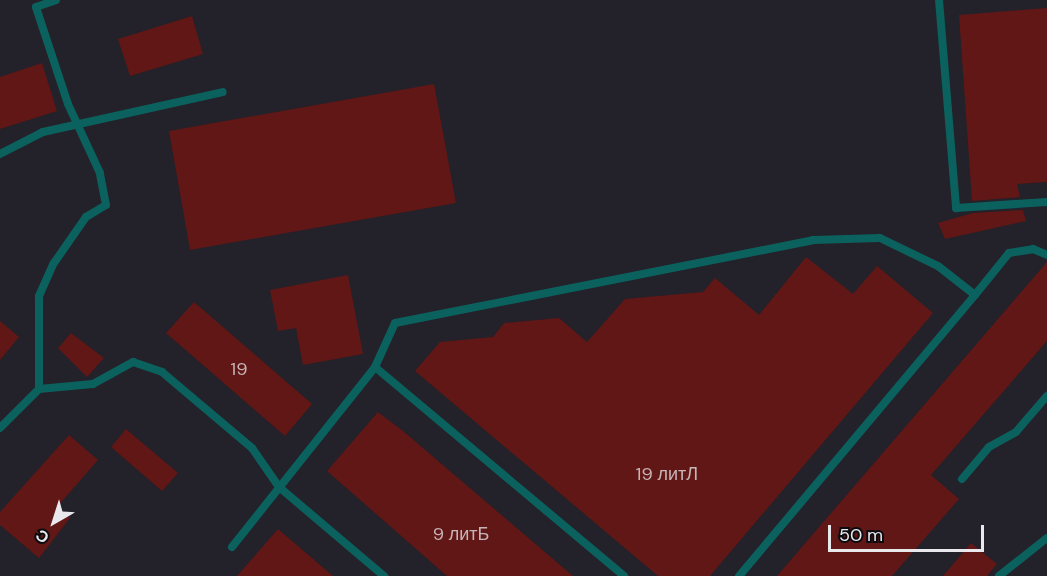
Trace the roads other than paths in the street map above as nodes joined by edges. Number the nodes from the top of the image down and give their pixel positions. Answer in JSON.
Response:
{"nodes":[{"id":1,"x":56,"y":0,"type":"edge"},
{"id":2,"x":939,"y":0,"type":"edge"},
{"id":3,"x":223,"y":92,"type":"dead end"},
{"id":4,"x":77,"y":124,"type":"junction"},
{"id":5,"x":0,"y":154,"type":"edge"},
{"id":6,"x":1047,"y":202,"type":"edge"},
{"id":7,"x":1047,"y":255,"type":"edge"},
{"id":8,"x":975,"y":295,"type":"junction"},
{"id":9,"x":375,"y":367,"type":"junction"},
{"id":10,"x":39,"y":389,"type":"junction"},
{"id":11,"x":1047,"y":396,"type":"edge"},
{"id":12,"x":0,"y":428,"type":"edge"},
{"id":13,"x":962,"y":479,"type":"dead end"},
{"id":14,"x":279,"y":487,"type":"junction"},
{"id":15,"x":1047,"y":538,"type":"edge"},
{"id":16,"x":232,"y":547,"type":"dead end"},
{"id":17,"x":384,"y":576,"type":"edge"},
{"id":18,"x":624,"y":576,"type":"edge"},
{"id":19,"x":739,"y":576,"type":"edge"},
{"id":20,"x":999,"y":576,"type":"edge"}],
"edges":[{"from":1,"to":4,"type":"lane"},
{"from":2,"to":6,"type":"lane"},
{"from":3,"to":4,"type":"lane"},
{"from":4,"to":5,"type":"lane"},
{"from":4,"to":10,"type":"lane"},
{"from":7,"to":8,"type":"lane"},
{"from":8,"to":9,"type":"lane"},
{"from":8,"to":19,"type":"lane"},
{"from":9,"to":14,"type":"lane"},
{"from":9,"to":18,"type":"lane"},
{"from":10,"to":12,"type":"lane"},
{"from":10,"to":14,"type":"lane"},
{"from":11,"to":13,"type":"lane"},
{"from":14,"to":16,"type":"lane"},
{"from":14,"to":17,"type":"lane"},
{"from":15,"to":20,"type":"lane"}]}
